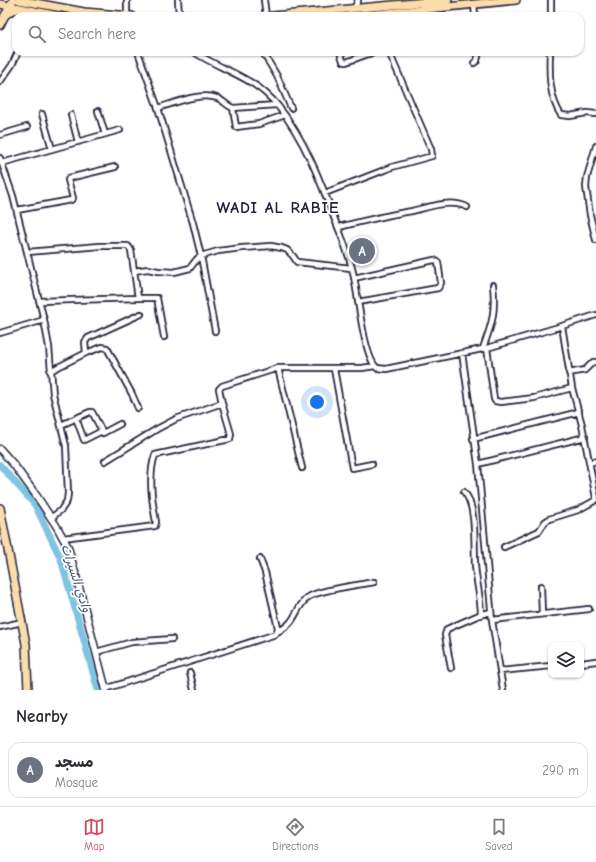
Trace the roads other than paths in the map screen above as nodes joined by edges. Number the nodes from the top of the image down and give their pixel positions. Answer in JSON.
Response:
{"nodes":[{"id":1,"x":19,"y":0,"type":"edge"},
{"id":2,"x":127,"y":0,"type":"edge"},
{"id":3,"x":178,"y":0,"type":"edge"},
{"id":4,"x":264,"y":0,"type":"edge"},
{"id":5,"x":358,"y":0,"type":"edge"},
{"id":6,"x":448,"y":0,"type":"edge"},
{"id":7,"x":516,"y":0,"type":"edge"},
{"id":8,"x":551,"y":0,"type":"edge"},
{"id":9,"x":35,"y":2,"type":"edge"},
{"id":10,"x":7,"y":3,"type":"edge"},
{"id":11,"x":474,"y":4,"type":"junction"},
{"id":12,"x":24,"y":9,"type":"junction"},
{"id":13,"x":354,"y":9,"type":"junction"},
{"id":14,"x":33,"y":12,"type":"edge"},
{"id":15,"x":84,"y":12,"type":"edge"},
{"id":16,"x":127,"y":12,"type":"edge"},
{"id":17,"x":179,"y":12,"type":"edge"},
{"id":18,"x":266,"y":12,"type":"edge"},
{"id":19,"x":319,"y":12,"type":"edge"},
{"id":20,"x":397,"y":12,"type":"edge"},
{"id":21,"x":475,"y":12,"type":"edge"},
{"id":22,"x":551,"y":12,"type":"edge"},
{"id":23,"x":3,"y":17,"type":"edge"},
{"id":24,"x":0,"y":25,"type":"edge"},
{"id":25,"x":16,"y":56,"type":"edge"},
{"id":26,"x":139,"y":56,"type":"edge"},
{"id":27,"x":202,"y":56,"type":"edge"},
{"id":28,"x":265,"y":56,"type":"edge"},
{"id":29,"x":341,"y":56,"type":"edge"},
{"id":30,"x":363,"y":56,"type":"edge"},
{"id":31,"x":391,"y":56,"type":"edge"},
{"id":32,"x":478,"y":56,"type":"edge"},
{"id":33,"x":550,"y":56,"type":"edge"},
{"id":34,"x":474,"y":63,"type":"dead end"},
{"id":35,"x":0,"y":82,"type":"edge"},
{"id":36,"x":276,"y":105,"type":"junction"},
{"id":37,"x":158,"y":108,"type":"junction"},
{"id":38,"x":233,"y":108,"type":"junction"},
{"id":39,"x":291,"y":108,"type":"dead end"},
{"id":40,"x":98,"y":111,"type":"dead end"},
{"id":41,"x":42,"y":114,"type":"dead end"},
{"id":42,"x":596,"y":114,"type":"edge"},
{"id":43,"x":71,"y":115,"type":"dead end"},
{"id":44,"x":285,"y":115,"type":"junction"},
{"id":45,"x":27,"y":127,"type":"dead end"},
{"id":46,"x":120,"y":130,"type":"dead end"},
{"id":47,"x":105,"y":134,"type":"junction"},
{"id":48,"x":0,"y":135,"type":"edge"},
{"id":49,"x":78,"y":142,"type":"junction"},
{"id":50,"x":596,"y":146,"type":"edge"},
{"id":51,"x":52,"y":149,"type":"junction"},
{"id":52,"x":0,"y":158,"type":"edge"},
{"id":53,"x":2,"y":164,"type":"junction"},
{"id":54,"x":115,"y":167,"type":"dead end"},
{"id":55,"x":325,"y":192,"type":"junction"},
{"id":56,"x":467,"y":207,"type":"dead end"},
{"id":57,"x":17,"y":210,"type":"junction"},
{"id":58,"x":339,"y":227,"type":"junction"},
{"id":59,"x":596,"y":240,"type":"edge"},
{"id":60,"x":27,"y":252,"type":"junction"},
{"id":61,"x":201,"y":256,"type":"junction"},
{"id":62,"x":351,"y":268,"type":"junction"},
{"id":63,"x":134,"y":271,"type":"junction"},
{"id":64,"x":354,"y":278,"type":"junction"},
{"id":65,"x":493,"y":285,"type":"dead end"},
{"id":66,"x":138,"y":298,"type":"junction"},
{"id":67,"x":39,"y":301,"type":"junction"},
{"id":68,"x":358,"y":302,"type":"junction"},
{"id":69,"x":141,"y":314,"type":"dead end"},
{"id":70,"x":596,"y":315,"type":"edge"},
{"id":71,"x":44,"y":320,"type":"junction"},
{"id":72,"x":562,"y":326,"type":"junction"},
{"id":73,"x":215,"y":331,"type":"dead end"},
{"id":74,"x":0,"y":333,"type":"edge"},
{"id":75,"x":164,"y":337,"type":"dead end"},
{"id":76,"x":485,"y":348,"type":"junction"},
{"id":77,"x":86,"y":353,"type":"junction"},
{"id":78,"x":462,"y":353,"type":"junction"},
{"id":79,"x":596,"y":362,"type":"edge"},
{"id":80,"x":375,"y":366,"type":"junction"},
{"id":81,"x":278,"y":368,"type":"junction"},
{"id":82,"x":334,"y":369,"type":"junction"},
{"id":83,"x":50,"y":371,"type":"junction"},
{"id":84,"x":570,"y":373,"type":"junction"},
{"id":85,"x":572,"y":388,"type":"junction"},
{"id":86,"x":222,"y":403,"type":"junction"},
{"id":87,"x":138,"y":408,"type":"dead end"},
{"id":88,"x":579,"y":412,"type":"junction"},
{"id":89,"x":76,"y":418,"type":"junction"},
{"id":90,"x":120,"y":424,"type":"dead end"},
{"id":91,"x":61,"y":425,"type":"junction"},
{"id":92,"x":102,"y":431,"type":"junction"},
{"id":93,"x":585,"y":437,"type":"junction"},
{"id":94,"x":473,"y":439,"type":"junction"},
{"id":95,"x":0,"y":449,"type":"edge"},
{"id":96,"x":105,"y":461,"type":"dead end"},
{"id":97,"x":596,"y":461,"type":"edge"},
{"id":98,"x":589,"y":463,"type":"junction"},
{"id":99,"x":372,"y":464,"type":"dead end"},
{"id":100,"x":478,"y":464,"type":"junction"},
{"id":101,"x":302,"y":468,"type":"dead end"},
{"id":102,"x":464,"y":492,"type":"dead end"},
{"id":103,"x":596,"y":499,"type":"edge"},
{"id":104,"x":0,"y":508,"type":"edge"},
{"id":105,"x":51,"y":518,"type":"junction"},
{"id":106,"x":2,"y":537,"type":"edge"},
{"id":107,"x":63,"y":538,"type":"junction"},
{"id":108,"x":504,"y":547,"type":"dead end"},
{"id":109,"x":260,"y":559,"type":"dead end"},
{"id":110,"x":374,"y":582,"type":"dead end"},
{"id":111,"x":540,"y":586,"type":"dead end"},
{"id":112,"x":589,"y":610,"type":"dead end"},
{"id":113,"x":491,"y":612,"type":"junction"},
{"id":114,"x":542,"y":614,"type":"junction"},
{"id":115,"x":481,"y":615,"type":"junction"},
{"id":116,"x":492,"y":620,"type":"junction"},
{"id":117,"x":22,"y":622,"type":"junction"},
{"id":118,"x":0,"y":627,"type":"edge"},
{"id":119,"x":277,"y":632,"type":"junction"},
{"id":120,"x":172,"y":639,"type":"dead end"},
{"id":121,"x":96,"y":652,"type":"junction"},
{"id":122,"x":596,"y":661,"type":"edge"},
{"id":123,"x":584,"y":663,"type":"edge"},
{"id":124,"x":548,"y":666,"type":"edge"},
{"id":125,"x":451,"y":668,"type":"dead end"},
{"id":126,"x":500,"y":671,"type":"junction"},
{"id":127,"x":190,"y":673,"type":"dead end"},
{"id":128,"x":106,"y":689,"type":"edge"},
{"id":129,"x":28,"y":690,"type":"edge"},
{"id":130,"x":194,"y":690,"type":"edge"},
{"id":131,"x":503,"y":690,"type":"edge"}],
"edges":[{"from":1,"to":9,"type":"main road"},
{"from":2,"to":16,"type":"street"},
{"from":3,"to":17,"type":"street"},
{"from":4,"to":18,"type":"street"},
{"from":5,"to":13,"type":"street"},
{"from":6,"to":13,"type":"main road"},
{"from":7,"to":11,"type":"main road"},
{"from":8,"to":22,"type":"street"},
{"from":9,"to":15,"type":"main road"},
{"from":10,"to":12,"type":"main road"},
{"from":10,"to":23,"type":"main road"},
{"from":11,"to":20,"type":"main road"},
{"from":11,"to":21,"type":"street"},
{"from":12,"to":14,"type":"main road"},
{"from":12,"to":23,"type":"main road"},
{"from":13,"to":19,"type":"main road"},
{"from":23,"to":24,"type":"main road"},
{"from":25,"to":35,"type":"street"},
{"from":26,"to":37,"type":"street"},
{"from":27,"to":36,"type":"street"},
{"from":28,"to":39,"type":"street"},
{"from":29,"to":30,"type":"street"},
{"from":31,"to":55,"type":"street"},
{"from":32,"to":34,"type":"street"},
{"from":33,"to":42,"type":"street"},
{"from":36,"to":38,"type":"street"},
{"from":36,"to":44,"type":"street"},
{"from":37,"to":38,"type":"street"},
{"from":37,"to":61,"type":"street"},
{"from":38,"to":44,"type":"street"},
{"from":40,"to":47,"type":"street"},
{"from":41,"to":51,"type":"street"},
{"from":43,"to":49,"type":"street"},
{"from":44,"to":55,"type":"street"},
{"from":45,"to":48,"type":"street"},
{"from":46,"to":47,"type":"street"},
{"from":47,"to":49,"type":"street"},
{"from":49,"to":51,"type":"street"},
{"from":50,"to":59,"type":"street"},
{"from":51,"to":53,"type":"street"},
{"from":52,"to":53,"type":"street"},
{"from":53,"to":57,"type":"street"},
{"from":54,"to":57,"type":"street"},
{"from":55,"to":58,"type":"street"},
{"from":56,"to":58,"type":"street"},
{"from":57,"to":60,"type":"street"},
{"from":58,"to":62,"type":"street"},
{"from":60,"to":63,"type":"street"},
{"from":60,"to":67,"type":"street"},
{"from":61,"to":62,"type":"street"},
{"from":61,"to":63,"type":"street"},
{"from":61,"to":73,"type":"street"},
{"from":62,"to":64,"type":"street"},
{"from":63,"to":66,"type":"street"},
{"from":64,"to":68,"type":"street"},
{"from":64,"to":68,"type":"street"},
{"from":65,"to":76,"type":"street"},
{"from":66,"to":67,"type":"street"},
{"from":66,"to":75,"type":"street"},
{"from":67,"to":71,"type":"street"},
{"from":68,"to":80,"type":"street"},
{"from":69,"to":77,"type":"street"},
{"from":70,"to":72,"type":"street"},
{"from":71,"to":74,"type":"street"},
{"from":71,"to":83,"type":"street"},
{"from":72,"to":76,"type":"street"},
{"from":72,"to":84,"type":"street"},
{"from":76,"to":78,"type":"street"},
{"from":76,"to":85,"type":"street"},
{"from":77,"to":83,"type":"street"},
{"from":77,"to":87,"type":"street"},
{"from":78,"to":80,"type":"street"},
{"from":78,"to":94,"type":"street"},
{"from":79,"to":84,"type":"street"},
{"from":80,"to":82,"type":"street"},
{"from":81,"to":82,"type":"street"},
{"from":81,"to":86,"type":"street"},
{"from":81,"to":101,"type":"street"},
{"from":82,"to":99,"type":"street"},
{"from":83,"to":91,"type":"street"},
{"from":84,"to":85,"type":"street"},
{"from":85,"to":88,"type":"street"},
{"from":86,"to":96,"type":"street"},
{"from":86,"to":107,"type":"street"},
{"from":88,"to":93,"type":"street"},
{"from":88,"to":94,"type":"street"},
{"from":89,"to":91,"type":"street"},
{"from":89,"to":92,"type":"street"},
{"from":89,"to":92,"type":"street"},
{"from":90,"to":92,"type":"street"},
{"from":91,"to":105,"type":"street"},
{"from":93,"to":98,"type":"street"},
{"from":93,"to":100,"type":"street"},
{"from":94,"to":100,"type":"street"},
{"from":95,"to":105,"type":"main road"},
{"from":97,"to":98,"type":"street"},
{"from":98,"to":103,"type":"street"},
{"from":100,"to":113,"type":"street"},
{"from":102,"to":115,"type":"street"},
{"from":103,"to":108,"type":"street"},
{"from":104,"to":106,"type":"main road"},
{"from":105,"to":107,"type":"main road"},
{"from":106,"to":117,"type":"main road"},
{"from":107,"to":121,"type":"main road"},
{"from":109,"to":119,"type":"street"},
{"from":110,"to":119,"type":"street"},
{"from":111,"to":114,"type":"street"},
{"from":112,"to":114,"type":"street"},
{"from":113,"to":115,"type":"street"},
{"from":113,"to":116,"type":"street"},
{"from":114,"to":116,"type":"street"},
{"from":115,"to":125,"type":"street"},
{"from":116,"to":126,"type":"street"},
{"from":117,"to":118,"type":"street"},
{"from":117,"to":129,"type":"main road"},
{"from":119,"to":128,"type":"street"},
{"from":120,"to":121,"type":"street"},
{"from":121,"to":128,"type":"main road"},
{"from":122,"to":123,"type":"street"},
{"from":124,"to":126,"type":"street"},
{"from":126,"to":131,"type":"street"},
{"from":127,"to":130,"type":"street"}]}
